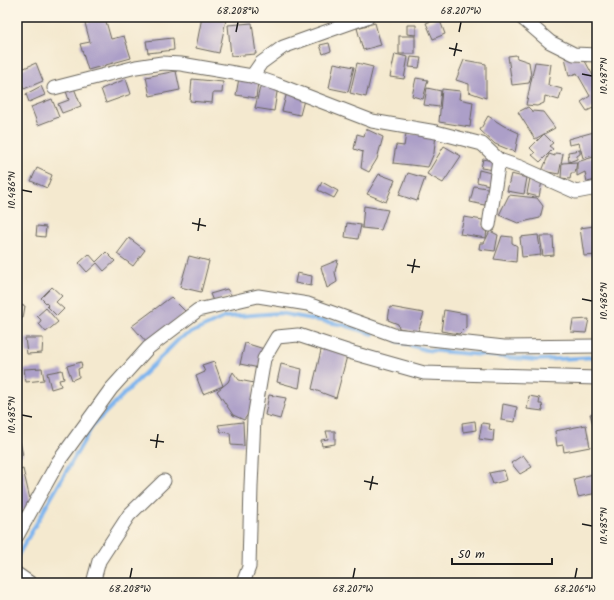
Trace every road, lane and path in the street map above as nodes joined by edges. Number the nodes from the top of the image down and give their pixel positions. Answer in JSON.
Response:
{"nodes":[{"id":1,"x":367,"y":17,"type":"edge"},
{"id":2,"x":521,"y":17,"type":"edge"},
{"id":3,"x":597,"y":56,"type":"edge"},
{"id":4,"x":252,"y":76,"type":"junction"},
{"id":5,"x":54,"y":88,"type":"dead end"},
{"id":6,"x":500,"y":160,"type":"junction"},
{"id":7,"x":597,"y":188,"type":"edge"},
{"id":8,"x":489,"y":225,"type":"dead end"},
{"id":9,"x":597,"y":346,"type":"edge"},
{"id":10,"x":597,"y":378,"type":"edge"},
{"id":11,"x":164,"y":481,"type":"dead end"},
{"id":12,"x":17,"y":536,"type":"edge"},
{"id":13,"x":93,"y":583,"type":"edge"},
{"id":14,"x":243,"y":583,"type":"edge"}],
"edges":[{"from":1,"to":4,"type":"street"},
{"from":2,"to":3,"type":"street"},
{"from":4,"to":5,"type":"street"},
{"from":4,"to":6,"type":"street"},
{"from":6,"to":7,"type":"street"},
{"from":6,"to":8,"type":"street"},
{"from":9,"to":12,"type":"street"},
{"from":10,"to":14,"type":"street"},
{"from":11,"to":13,"type":"street"}]}
